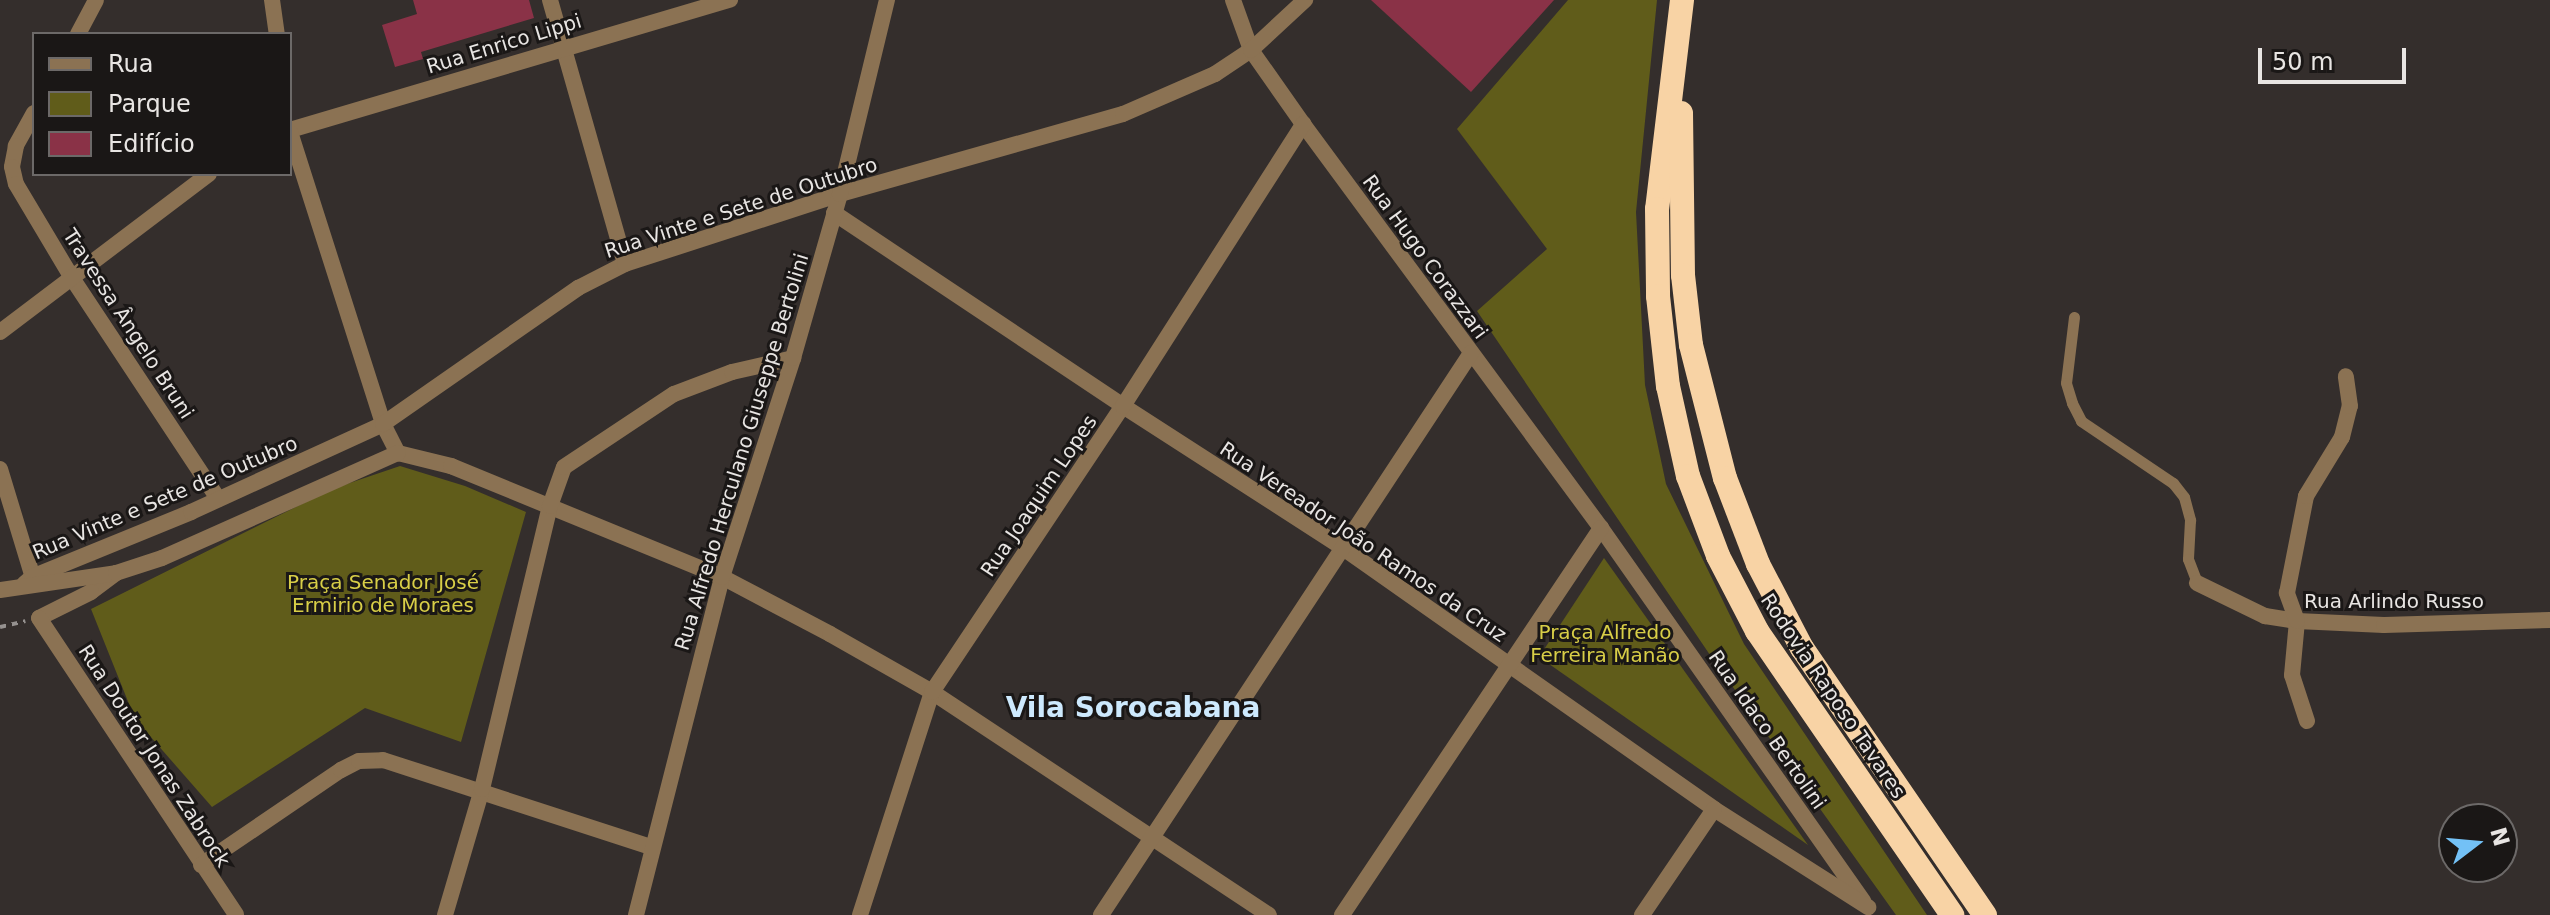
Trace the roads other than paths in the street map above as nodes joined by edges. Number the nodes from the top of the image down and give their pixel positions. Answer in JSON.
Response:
{"nodes":[{"id":1,"x":96,"y":0,"type":"edge"},
{"id":2,"x":272,"y":0,"type":"edge"},
{"id":3,"x":550,"y":0,"type":"edge"},
{"id":4,"x":730,"y":0,"type":"edge"},
{"id":5,"x":887,"y":0,"type":"edge"},
{"id":6,"x":1233,"y":0,"type":"edge"},
{"id":7,"x":1305,"y":0,"type":"edge"},
{"id":8,"x":1681,"y":9,"type":"edge"},
{"id":9,"x":79,"y":32,"type":"edge"},
{"id":10,"x":277,"y":32,"type":"edge"},
{"id":11,"x":564,"y":47,"type":"junction"},
{"id":12,"x":1251,"y":50,"type":"junction"},
{"id":13,"x":32,"y":117,"type":"edge"},
{"id":14,"x":1303,"y":124,"type":"junction"},
{"id":15,"x":292,"y":130,"type":"edge"},
{"id":16,"x":292,"y":137,"type":"edge"},
{"id":17,"x":206,"y":176,"type":"edge"},
{"id":18,"x":840,"y":194,"type":"junction"},
{"id":19,"x":834,"y":213,"type":"junction"},
{"id":20,"x":625,"y":264,"type":"junction"},
{"id":21,"x":72,"y":278,"type":"junction"},
{"id":22,"x":2074,"y":317,"type":"dead end"},
{"id":23,"x":0,"y":332,"type":"edge"},
{"id":24,"x":1471,"y":353,"type":"junction"},
{"id":25,"x":793,"y":358,"type":"junction"},
{"id":26,"x":2346,"y":376,"type":"dead end"},
{"id":27,"x":1123,"y":406,"type":"junction"},
{"id":28,"x":383,"y":424,"type":"junction"},
{"id":29,"x":398,"y":453,"type":"junction"},
{"id":30,"x":0,"y":469,"type":"edge"},
{"id":31,"x":218,"y":499,"type":"junction"},
{"id":32,"x":550,"y":506,"type":"junction"},
{"id":33,"x":1601,"y":528,"type":"junction"},
{"id":34,"x":1343,"y":548,"type":"junction"},
{"id":35,"x":116,"y":573,"type":"junction"},
{"id":36,"x":722,"y":577,"type":"junction"},
{"id":37,"x":31,"y":582,"type":"junction"},
{"id":38,"x":2197,"y":583,"type":"joint"},
{"id":39,"x":0,"y":590,"type":"edge"},
{"id":40,"x":39,"y":618,"type":"joint"},
{"id":41,"x":2550,"y":620,"type":"edge"},
{"id":42,"x":2297,"y":621,"type":"junction"},
{"id":43,"x":1511,"y":667,"type":"junction"},
{"id":44,"x":932,"y":692,"type":"junction"},
{"id":45,"x":2307,"y":721,"type":"dead end"},
{"id":46,"x":482,"y":789,"type":"junction"},
{"id":47,"x":1714,"y":809,"type":"junction"},
{"id":48,"x":1153,"y":836,"type":"junction"},
{"id":49,"x":651,"y":847,"type":"junction"},
{"id":50,"x":201,"y":865,"type":"junction"},
{"id":51,"x":1870,"y":911,"type":"edge"},
{"id":52,"x":236,"y":915,"type":"edge"},
{"id":53,"x":445,"y":915,"type":"edge"},
{"id":54,"x":636,"y":915,"type":"edge"},
{"id":55,"x":860,"y":915,"type":"edge"},
{"id":56,"x":1101,"y":915,"type":"edge"},
{"id":57,"x":1269,"y":915,"type":"edge"},
{"id":58,"x":1342,"y":915,"type":"edge"},
{"id":59,"x":1642,"y":915,"type":"edge"},
{"id":60,"x":1952,"y":915,"type":"edge"},
{"id":61,"x":1985,"y":915,"type":"edge"}],
"edges":[{"from":1,"to":9,"type":"street"},
{"from":2,"to":10,"type":"street"},
{"from":3,"to":11,"type":"street"},
{"from":4,"to":11,"type":"street","name":"Rua Enrico Lippi"},
{"from":5,"to":18,"type":"street","name":"Rua Alfredo Herculano Giuseppe Bertolini"},
{"from":6,"to":12,"type":"street","name":"Rua Hugo Corazzari"},
{"from":7,"to":12,"type":"street","name":"Rua Vinte e Sete de Outubro"},
{"from":8,"to":60,"type":"highway","name":"Rodovia Raposo Tavares"},
{"from":8,"to":61,"type":"highway","name":"Rodovia Raposo Tavares"},
{"from":11,"to":15,"type":"street","name":"Rua Enrico Lippi"},
{"from":11,"to":20,"type":"street"},
{"from":12,"to":14,"type":"street","name":"Rua Hugo Corazzari"},
{"from":12,"to":18,"type":"street","name":"Rua Vinte e Sete de Outubro"},
{"from":13,"to":21,"type":"street","name":"Travessa Ângelo Bruni"},
{"from":14,"to":24,"type":"street","name":"Rua Hugo Corazzari"},
{"from":14,"to":27,"type":"street","name":"Rua Joaquim Lopes"},
{"from":16,"to":28,"type":"street"},
{"from":17,"to":21,"type":"street"},
{"from":18,"to":19,"type":"street","name":"Rua Alfredo Herculano Giuseppe Bertolini"},
{"from":18,"to":20,"type":"street","name":"Rua Vinte e Sete de Outubro"},
{"from":19,"to":25,"type":"street","name":"Rua Alfredo Herculano Giuseppe Bertolini"},
{"from":19,"to":27,"type":"street","name":"Rua Vereador João Ramos da Cruz"},
{"from":20,"to":28,"type":"street","name":"Rua Vinte e Sete de Outubro"},
{"from":21,"to":23,"type":"street"},
{"from":21,"to":31,"type":"street","name":"Travessa Ângelo Bruni"},
{"from":22,"to":38,"type":"lane"},
{"from":24,"to":33,"type":"street","name":"Rua Hugo Corazzari"},
{"from":24,"to":34,"type":"street"},
{"from":25,"to":32,"type":"street"},
{"from":25,"to":36,"type":"street","name":"Rua Alfredo Herculano Giuseppe Bertolini"},
{"from":26,"to":42,"type":"street"},
{"from":27,"to":34,"type":"street","name":"Rua Vereador João Ramos da Cruz"},
{"from":27,"to":44,"type":"street","name":"Rua Joaquim Lopes"},
{"from":28,"to":29,"type":"street"},
{"from":28,"to":31,"type":"street","name":"Rua Vinte e Sete de Outubro"},
{"from":29,"to":32,"type":"street"},
{"from":29,"to":35,"type":"street","name":"Rua Vinte e Sete de Outubro"},
{"from":30,"to":37,"type":"street"},
{"from":31,"to":37,"type":"street","name":"Rua Vinte e Sete de Outubro"},
{"from":32,"to":36,"type":"street"},
{"from":32,"to":46,"type":"street"},
{"from":33,"to":43,"type":"street"},
{"from":33,"to":51,"type":"street","name":"Rua Idaco Bertolini"},
{"from":34,"to":43,"type":"street","name":"Rua Vereador João Ramos da Cruz"},
{"from":34,"to":48,"type":"street"},
{"from":35,"to":37,"type":"street","name":"Rua Vinte e Sete de Outubro"},
{"from":35,"to":40,"type":"street","name":"Rua Vinte e Sete de Outubro"},
{"from":36,"to":44,"type":"street"},
{"from":36,"to":49,"type":"street","name":"Rua Alfredo Herculano Giuseppe Bertolini"},
{"from":37,"to":39,"type":"street","name":"Rua Vinte e Sete de Outubro"},
{"from":38,"to":42,"type":"street","name":"Rua Arlindo Russo"},
{"from":40,"to":50,"type":"street","name":"Rua Doutor Jonas Zabrock"},
{"from":41,"to":42,"type":"street","name":"Rua Arlindo Russo"},
{"from":42,"to":45,"type":"street"},
{"from":43,"to":47,"type":"street","name":"Rua Vereador João Ramos da Cruz"},
{"from":43,"to":58,"type":"street"},
{"from":44,"to":48,"type":"street"},
{"from":44,"to":55,"type":"street","name":"Rua Joaquim Lopes"},
{"from":46,"to":49,"type":"street"},
{"from":46,"to":50,"type":"street"},
{"from":46,"to":53,"type":"street"},
{"from":47,"to":51,"type":"street","name":"Rua Vereador João Ramos da Cruz"},
{"from":47,"to":59,"type":"street"},
{"from":48,"to":56,"type":"street"},
{"from":48,"to":57,"type":"street"},
{"from":49,"to":54,"type":"street","name":"Rua Alfredo Herculano Giuseppe Bertolini"},
{"from":50,"to":52,"type":"street","name":"Rua Doutor Jonas Zabrock"}]}
